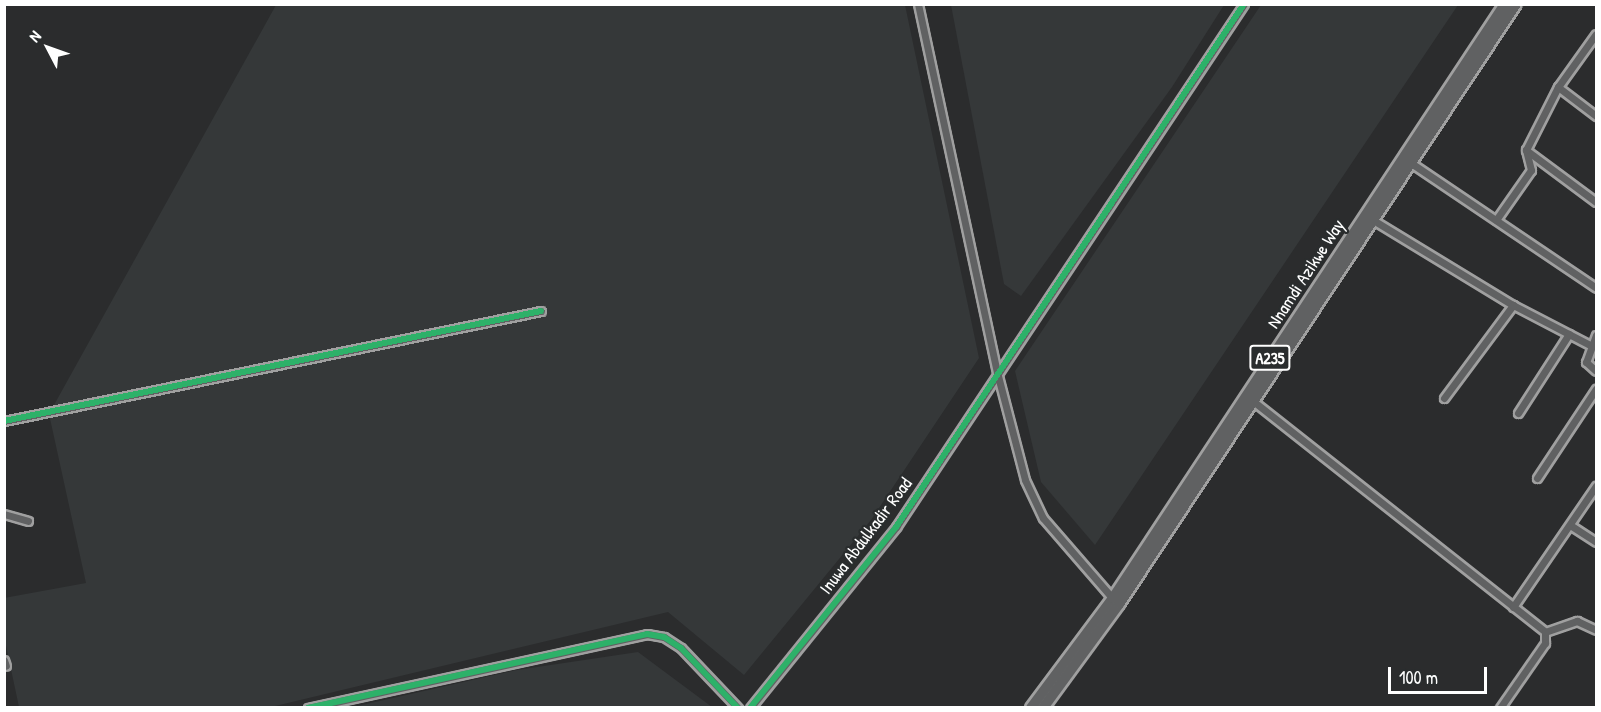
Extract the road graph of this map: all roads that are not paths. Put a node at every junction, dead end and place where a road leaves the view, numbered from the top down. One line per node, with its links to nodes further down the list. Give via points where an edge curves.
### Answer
1 (918, 4): 20 (street)
2 (1244, 4): 20 (street, Inuwa Abdulkadir Road)
3 (1505, 4): 32 (highway, Nnamdi Azikwe Way / A235)
4 (1516, 4): 9 (highway, Nnamdi Azikwe Way / A235)
5 (1596, 34): 6 (street)
6 (1558, 87): 7 (street); 8 (street)
7 (1596, 116)
8 (1526, 150): 10 (street); 12 (street, via 1531,170)
9 (1411, 163): 11 (highway, Nnamdi Azikwe Way / A235); 12 (street)
10 (1596, 202)
11 (1373, 220): 14 (street); 23 (highway, Nnamdi Azikwe Way / A235)
12 (1496, 220): 13 (street)
13 (1596, 288)
14 (1514, 304): 16 (street); 22 (street)
15 (541, 311): 25 (street)
16 (1569, 334): 18 (street); 24 (street)
17 (1596, 335): 18 (street)
18 (1590, 345): 19 (street, via 1586,362)
19 (1596, 371)
20 (998, 376): 32 (street, via 1025,480 1043,518); 38 (street, Inuwa Abdulkadir Road, via 896,527)
21 (1596, 389): 26 (street)
22 (1444, 398)
23 (1253, 401): 32 (highway, Nnamdi Azikwe Way / A235); 33 (street)
24 (1518, 413)
25 (4, 421)
26 (1537, 478)
27 (1596, 486): 30 (street)
28 (4, 514): 29 (street)
29 (28, 521)
30 (1570, 525): 31 (street); 33 (street)
31 (1596, 543)
32 (1116, 601): 39 (highway, Nnamdi Azikwe Way / A235); 40 (highway, Nnamdi Azikwe Way / A235)
33 (1513, 607): 35 (street)
34 (1596, 630): 35 (street, via 1577,621)
35 (1545, 632): 41 (street, via 1545,643)
36 (308, 708): 37 (street, via 647,634 664,637 681,648)
37 (738, 708)
38 (750, 708)
39 (1031, 708)
40 (1043, 708)
41 (1500, 708)

